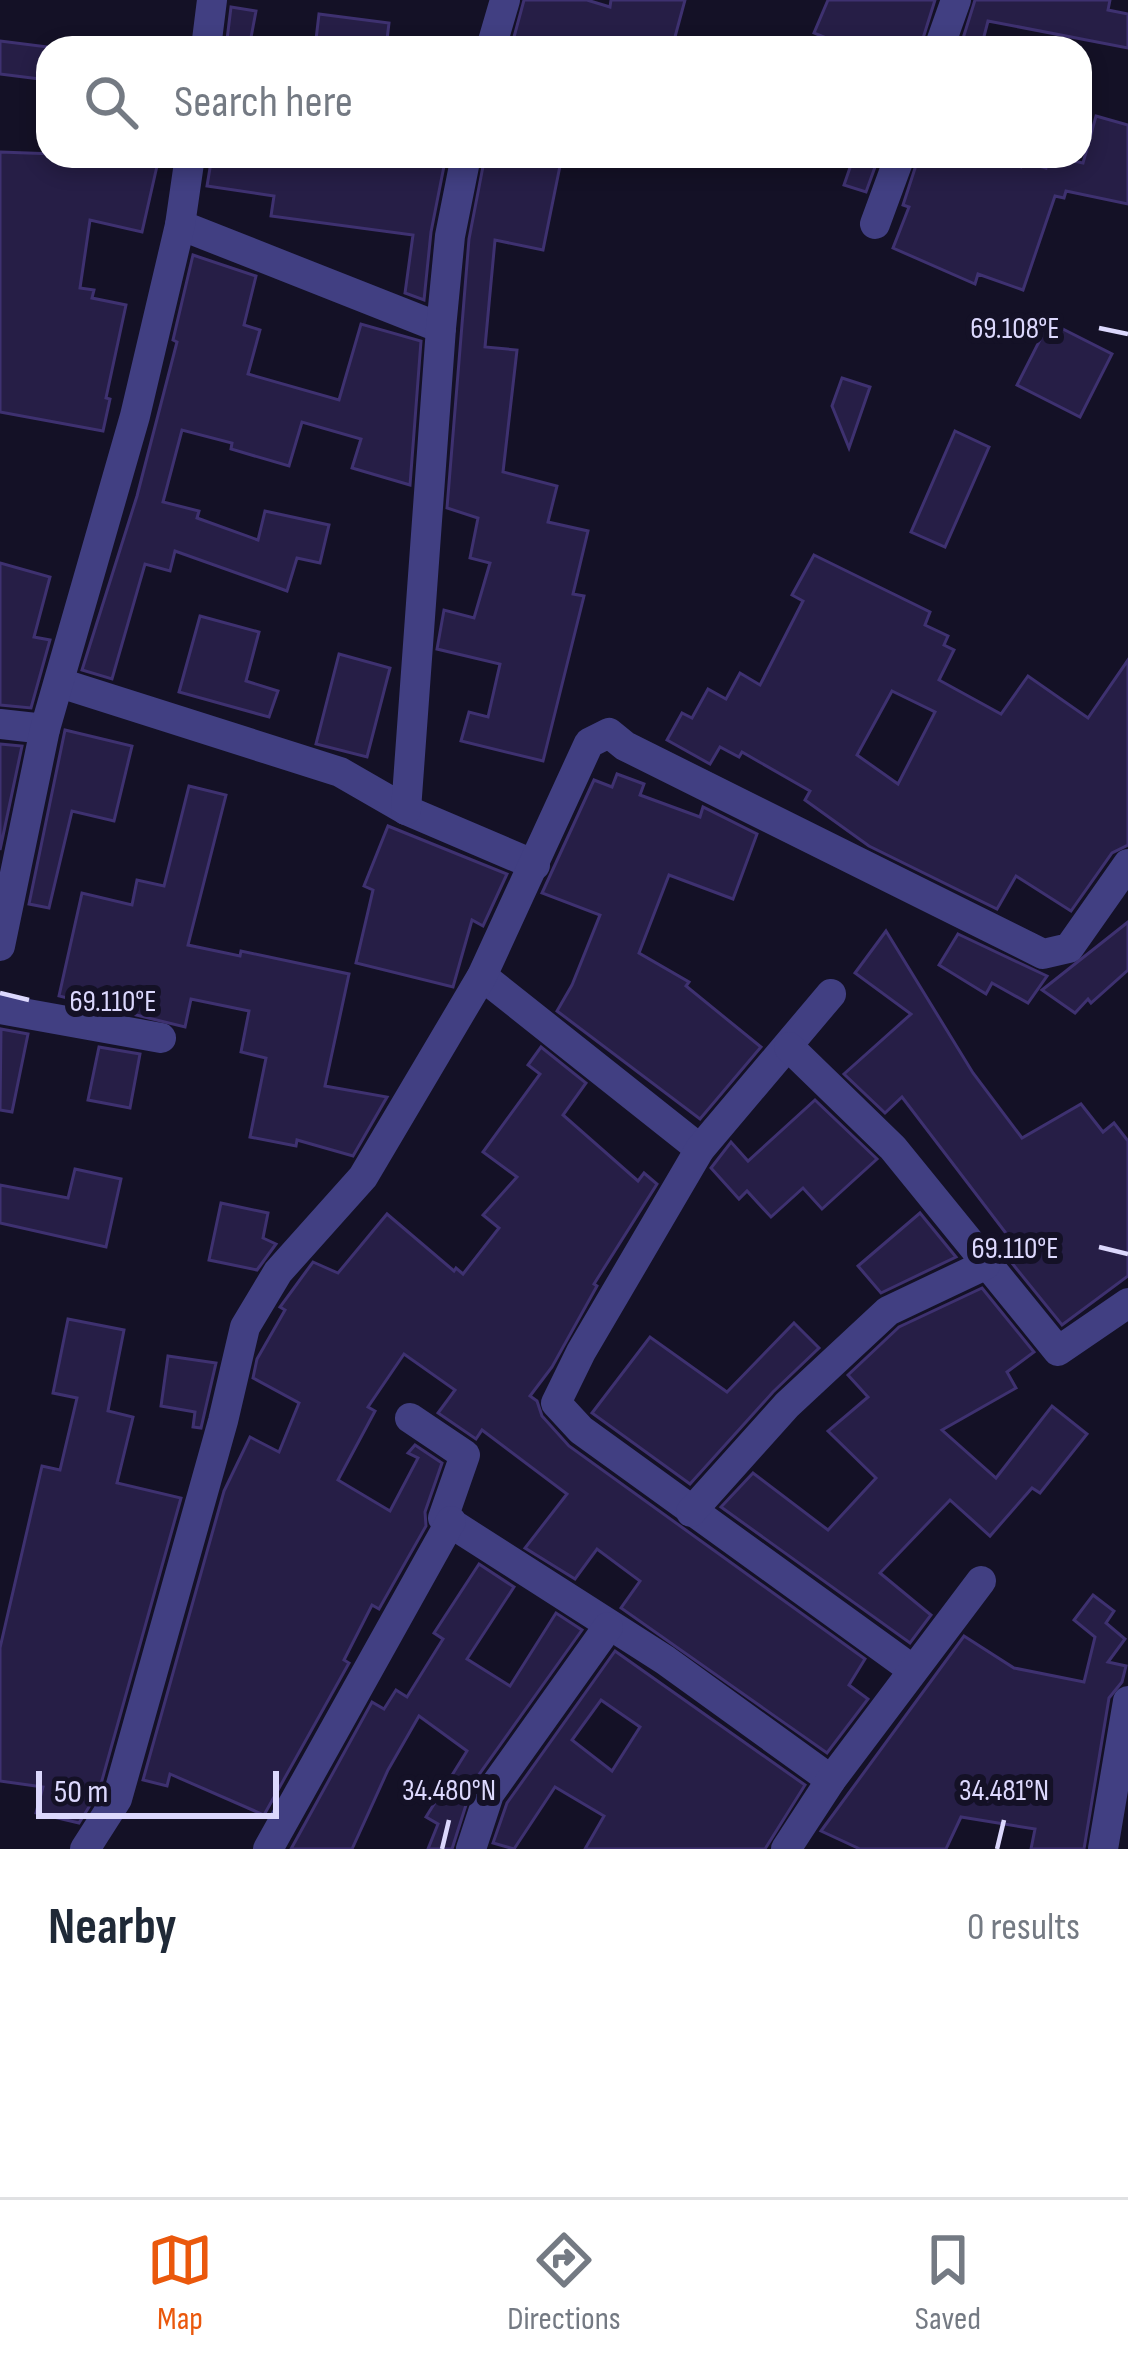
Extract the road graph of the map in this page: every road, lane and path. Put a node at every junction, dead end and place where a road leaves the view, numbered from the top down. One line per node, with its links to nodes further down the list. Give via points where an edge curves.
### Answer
1 (212, 0): 4 (street)
2 (505, 0): 5 (street)
3 (956, 0): 6 (street)
4 (208, 36)
5 (494, 36)
6 (943, 36)
7 (188, 168): 11 (street)
8 (464, 168): 12 (street)
9 (895, 168): 10 (street)
10 (874, 224)
11 (180, 225): 12 (street); 13 (street)
12 (441, 328): 16 (street)
13 (61, 683): 15 (street); 16 (street, via 340,772)
14 (0, 724): 15 (street)
15 (45, 729): 19 (street)
16 (406, 809): 18 (street)
17 (1128, 864): 18 (street, via 1070,948 1043,954 609,733 589,743)
18 (535, 865): 20 (street)
19 (0, 946)
20 (482, 976): 25 (street); 36 (street, via 363,1177 278,1272 245,1327 117,1799)
21 (830, 994): 24 (street)
22 (0, 1009): 23 (street)
23 (160, 1038)
24 (789, 1047): 25 (street); 26 (street, via 893,1148)
25 (700, 1149): 29 (street, via 556,1403)
26 (985, 1265): 27 (street, via 1058,1351); 29 (street, via 888,1311 787,1405)
27 (1128, 1303)
28 (410, 1418): 30 (street, via 465,1454 442,1512)
29 (692, 1512): 33 (street)
30 (451, 1521): 32 (street); 37 (street)
31 (981, 1582): 33 (street)
32 (608, 1627): 35 (street); 38 (street, via 489,1794)
33 (913, 1670): 35 (street)
34 (1128, 1701): 40 (street)
35 (831, 1780): 39 (street)
36 (85, 1849)
37 (268, 1849)
38 (471, 1849)
39 (786, 1849)
40 (1103, 1849)

